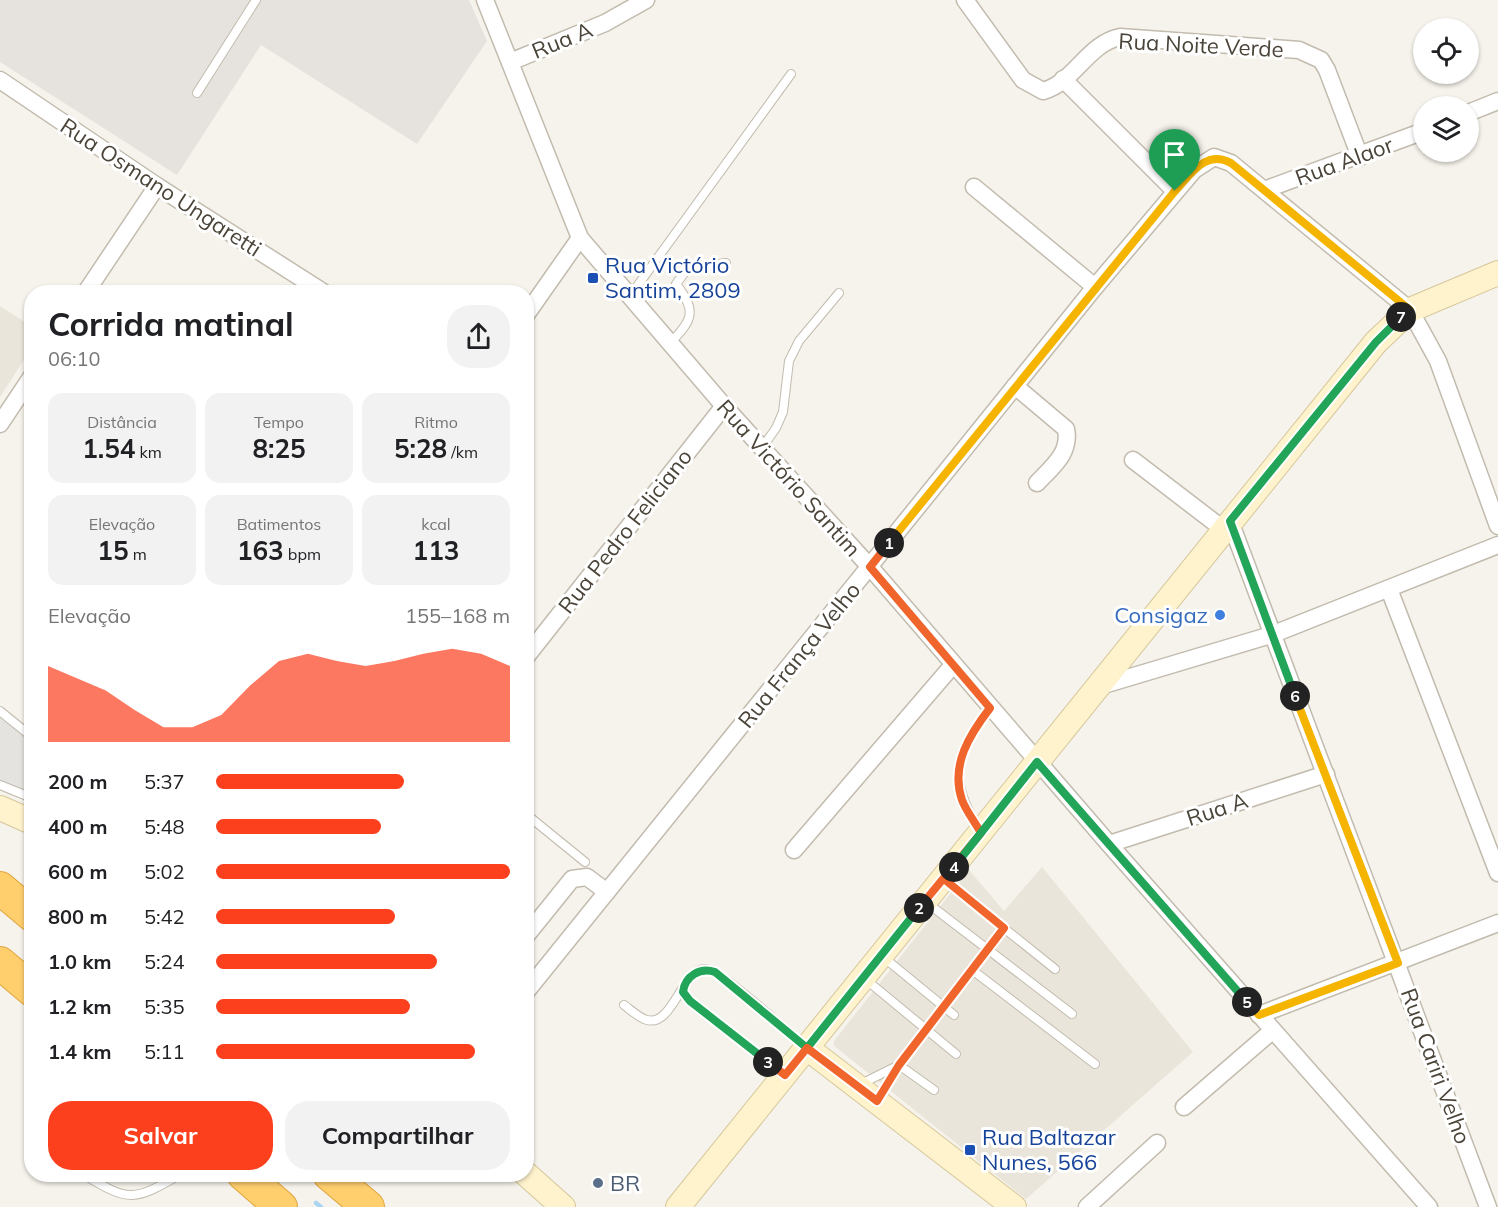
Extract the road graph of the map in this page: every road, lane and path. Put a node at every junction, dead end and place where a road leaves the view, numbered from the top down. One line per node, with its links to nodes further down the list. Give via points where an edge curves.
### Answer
1 (256, 0): 9 (lane)
2 (485, 0): 5 (street, Rua Victório Santim)
3 (646, 0): 5 (street, Rua A, via 605,23)
4 (965, 0): 8 (street, Rua Noite Verde, via 1023,80 1043,91)
5 (510, 62): 18 (street, Rua Victório Santim)
6 (791, 74): 25 (lane)
7 (0, 80): 14 (street, Rua Osmano Ungaretti)
8 (1063, 80): 13 (street, Rua Noite Verde, via 1098,46 1120,37 1299,50 1321,60 1327,70); 17 (street)
9 (197, 93)
10 (1498, 101): 11 (street)
11 (1479, 109)
12 (1413, 135): 13 (street, Rua Alaor)
13 (1360, 157): 16 (street, Rua Alaor)
14 (157, 186): 21 (street); 22 (street, Rua Osmano Ungaretti)
15 (974, 187): 23 (street)
16 (1264, 190): 17 (street, Rua França Velho, via 1231,163 1214,157 1200,165); 27 (street, Rua França Velho)
17 (1175, 191): 23 (street, Rua França Velho)
18 (580, 238): 25 (street, Rua Victório Santim); 26 (street)
19 (726, 263): 28 (lane, via 688,268 681,276 676,284 692,311 684,330)
20 (1498, 273): 27 (main road)
21 (92, 285)
22 (312, 285)
23 (1095, 287): 29 (street, Rua França Velho)
24 (839, 293): 33 (lane, via 799,341 789,361 783,412)
25 (630, 296): 28 (street, Rua Victório Santim)
26 (534, 304)
27 (1410, 310): 36 (main road, via 1376,342); 37 (street, via 1437,361)
28 (670, 343): 31 (street, Rua Victório Santim)
29 (1015, 386): 35 (street, via 1066,429 1068,445 1059,461); 39 (street, Rua França Velho)
30 (24, 388): 32 (street)
31 (724, 406): 33 (street, Rua Victório Santim); 42 (street, Rua Pedro Feliciano)
32 (0, 424)
33 (762, 448): 39 (street, Rua Victório Santim)
34 (1133, 460): 36 (street)
35 (1037, 483)
36 (1226, 525): 41 (street, Rua Cariri Velho); 44 (main road)
37 (1498, 526)
38 (1498, 545): 40 (street)
39 (870, 567): 43 (street, Rua Victório Santim); 62 (street, Rua França Velho)
40 (1389, 589): 41 (street); 59 (street)
41 (1271, 635): 44 (street); 49 (street, Rua Cariri Velho)
42 (534, 647)
43 (953, 665): 45 (street, Rua Victório Santim); 57 (street)
44 (1097, 687): 48 (main road)
45 (990, 708): 48 (street, Rua Victório Santim); 55 (lane, via 972,732 960,758 962,800)
46 (0, 711): 47 (lane)
47 (24, 730)
48 (1037, 762): 55 (main road); 56 (street, Rua Victório Santim)
49 (1326, 774): 56 (street, Rua A); 71 (street, Rua Cariri Velho)
50 (0, 785): 51 (lane)
51 (24, 795)
52 (0, 808): 53 (main road)
53 (24, 818)
54 (534, 821): 58 (lane)
55 (981, 833): 60 (main road)
56 (1109, 844): 84 (street, Rua Victório Santim)
57 (795, 850)
58 (585, 862)
59 (1498, 873)
60 (944, 879): 63 (main road); 67 (lane)
61 (0, 888): 64 (highway)
62 (607, 892): 66 (street, via 586,877 572,879); 76 (street, Rua França Velho)
63 (925, 901): 68 (lane); 69 (main road)
64 (24, 908)
65 (1498, 923): 71 (street)
66 (534, 926)
67 (1004, 928): 68 (lane); 73 (lane)
68 (988, 950): 72 (lane); 82 (lane)
69 (881, 955): 74 (main road); 81 (lane)
70 (0, 963): 77 (highway)
71 (1398, 963): 84 (street); 110 (street, Rua Cariri Velho)
72 (971, 969): 81 (lane); 89 (lane)
73 (1055, 969)
74 (863, 978): 85 (lane); 87 (main road)
75 (0, 980): 79 (highway)
76 (534, 982)
77 (24, 983)
78 (683, 992): 80 (lane, via 660,1018 651,1021); 87 (lane, via 695,973 705,969 715,972); 91 (lane)
79 (24, 1000)
80 (624, 1005)
81 (943, 1006): 83 (lane); 85 (lane)
82 (1072, 1014)
83 (954, 1015)
84 (1259, 1015): 86 (street, Rua Victório Santim)
85 (926, 1029): 88 (lane); 90 (lane)
86 (1272, 1031): 95 (street); 109 (street, Rua Victório Santim)
87 (807, 1048): 91 (main road); 92 (main road)
88 (956, 1054)
89 (1095, 1064)
90 (899, 1065): 92 (lane); 93 (lane); 94 (lane)
91 (785, 1075): 102 (main road)
92 (857, 1086): 94 (main road)
93 (934, 1090)
94 (877, 1101): 107 (main road)
95 (1184, 1107)
96 (1157, 1143): 108 (street)
97 (534, 1181): 105 (main road)
98 (95, 1182): 99 (lane, via 115,1194 134,1195 148,1193)
99 (167, 1182)
100 (252, 1182): 103 (highway)
101 (338, 1182): 104 (highway)
102 (686, 1198): 106 (main road)
103 (281, 1207)
104 (368, 1207)
105 (563, 1207)
106 (672, 1207)
107 (1014, 1207)
108 (1087, 1207)
109 (1430, 1207)
110 (1488, 1207)

